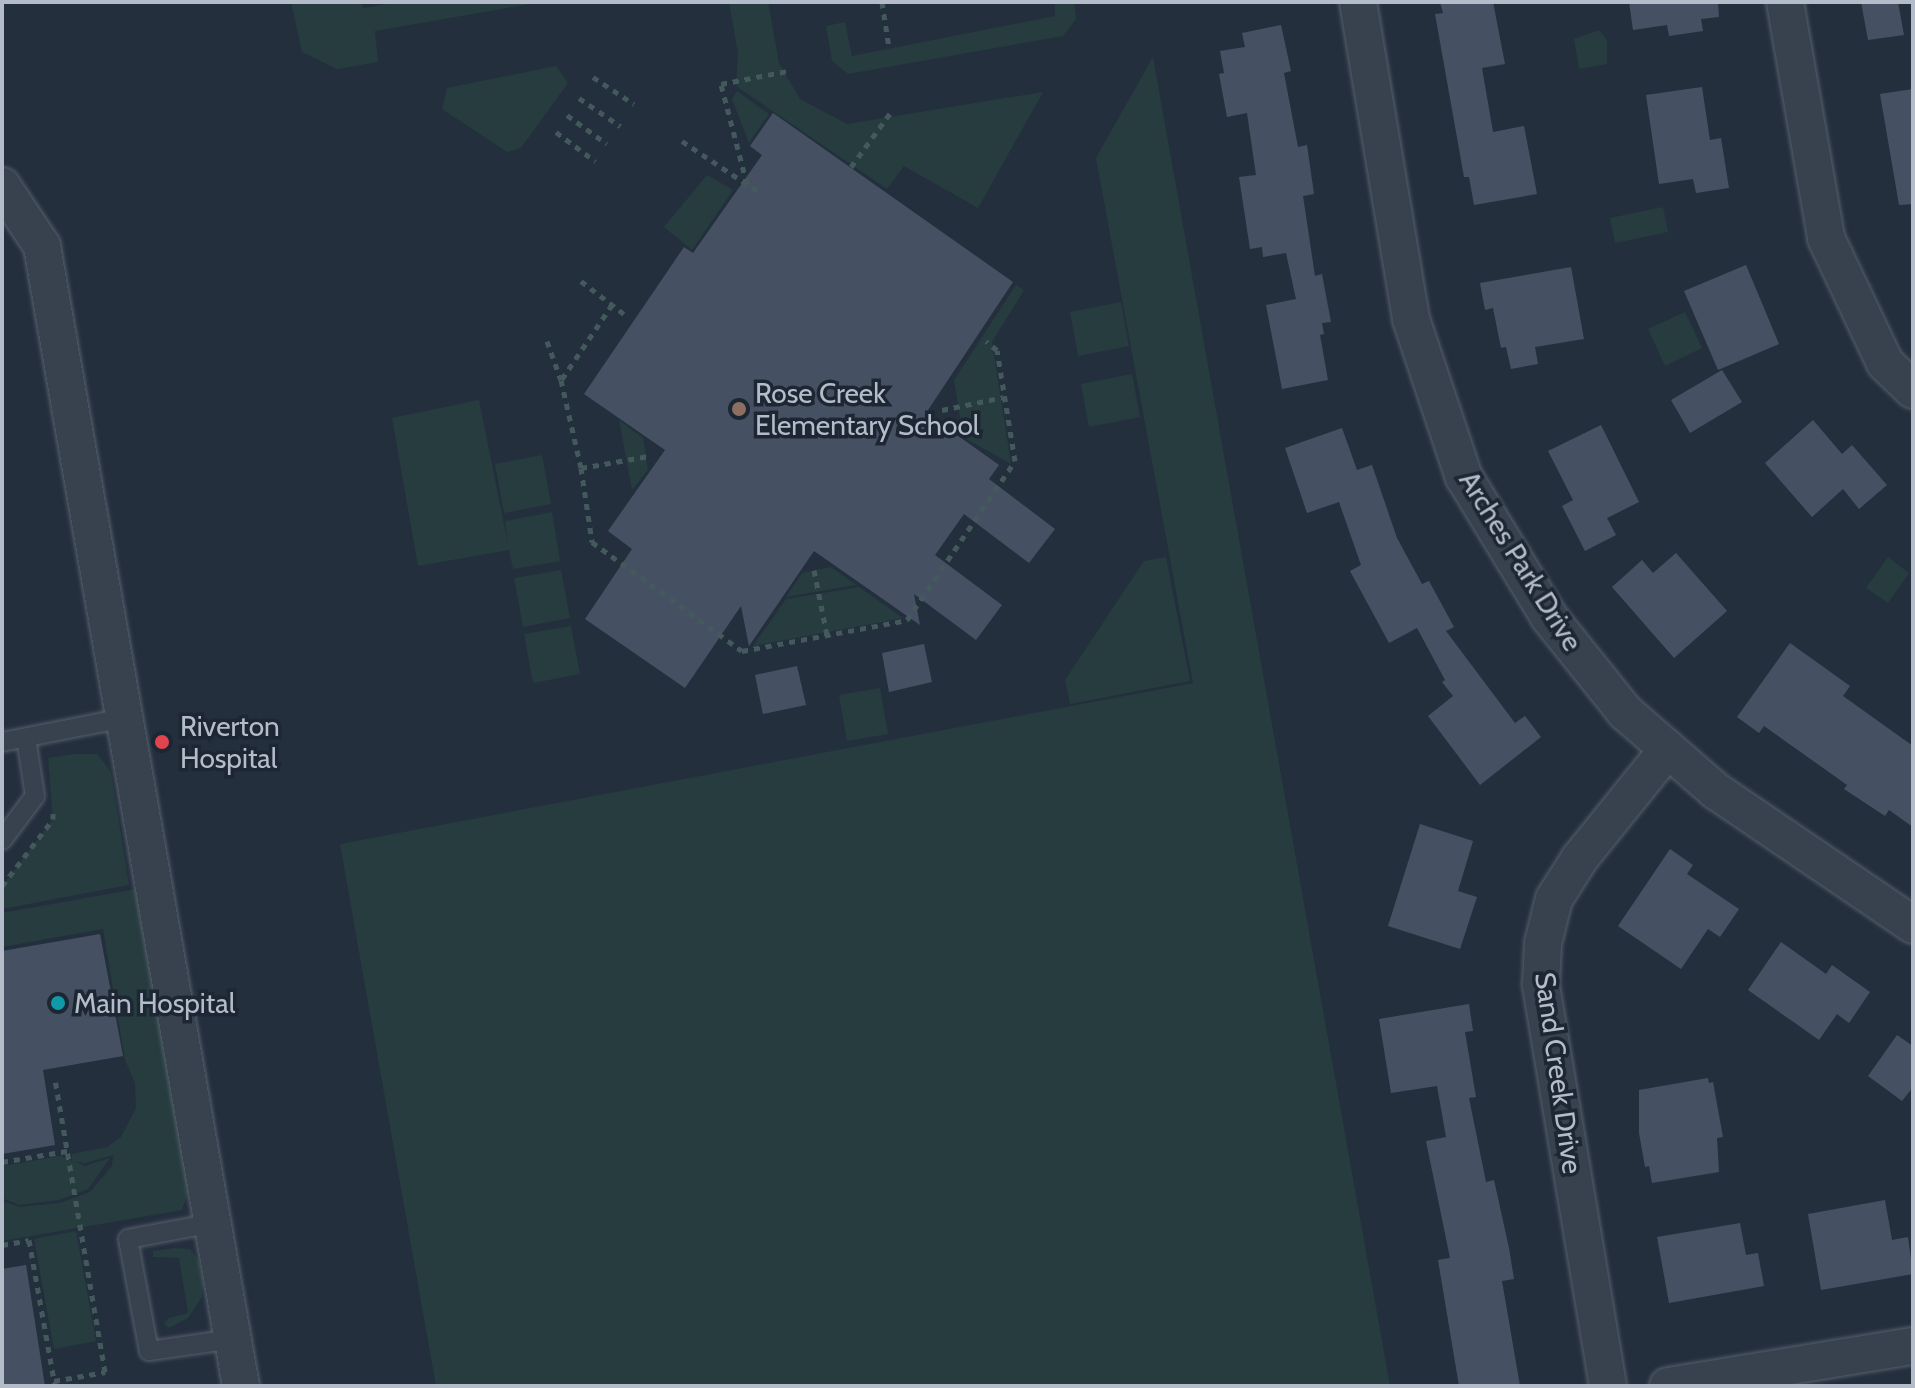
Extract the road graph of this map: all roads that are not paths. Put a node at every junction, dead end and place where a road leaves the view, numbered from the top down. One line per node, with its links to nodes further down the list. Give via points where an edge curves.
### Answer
1 (1358, 2): 8 (street, Arches Park Drive, via 1411,319 1464,477 1549,617 1625,712)
2 (1785, 2): 4 (street, via 1826,238 1885,363)
3 (2, 186): 5 (street, via 42,246)
4 (1913, 390)
5 (124, 718): 6 (lane); 11 (street)
6 (26, 738): 7 (lane); 9 (lane, via 35,796)
7 (2, 742)
8 (1668, 749): 10 (street, Arches Park Drive, via 1716,791); 15 (street, Sand Creek Drive, via 1554,899 1543,943 1541,984)
9 (2, 840)
10 (1913, 925)
11 (213, 1223): 12 (street); 12 (lane, via 128,1239 149,1351)
12 (233, 1339): 14 (street)
13 (1913, 1346): 16 (street)
14 (241, 1386)
15 (1608, 1386)
16 (1668, 1386)

